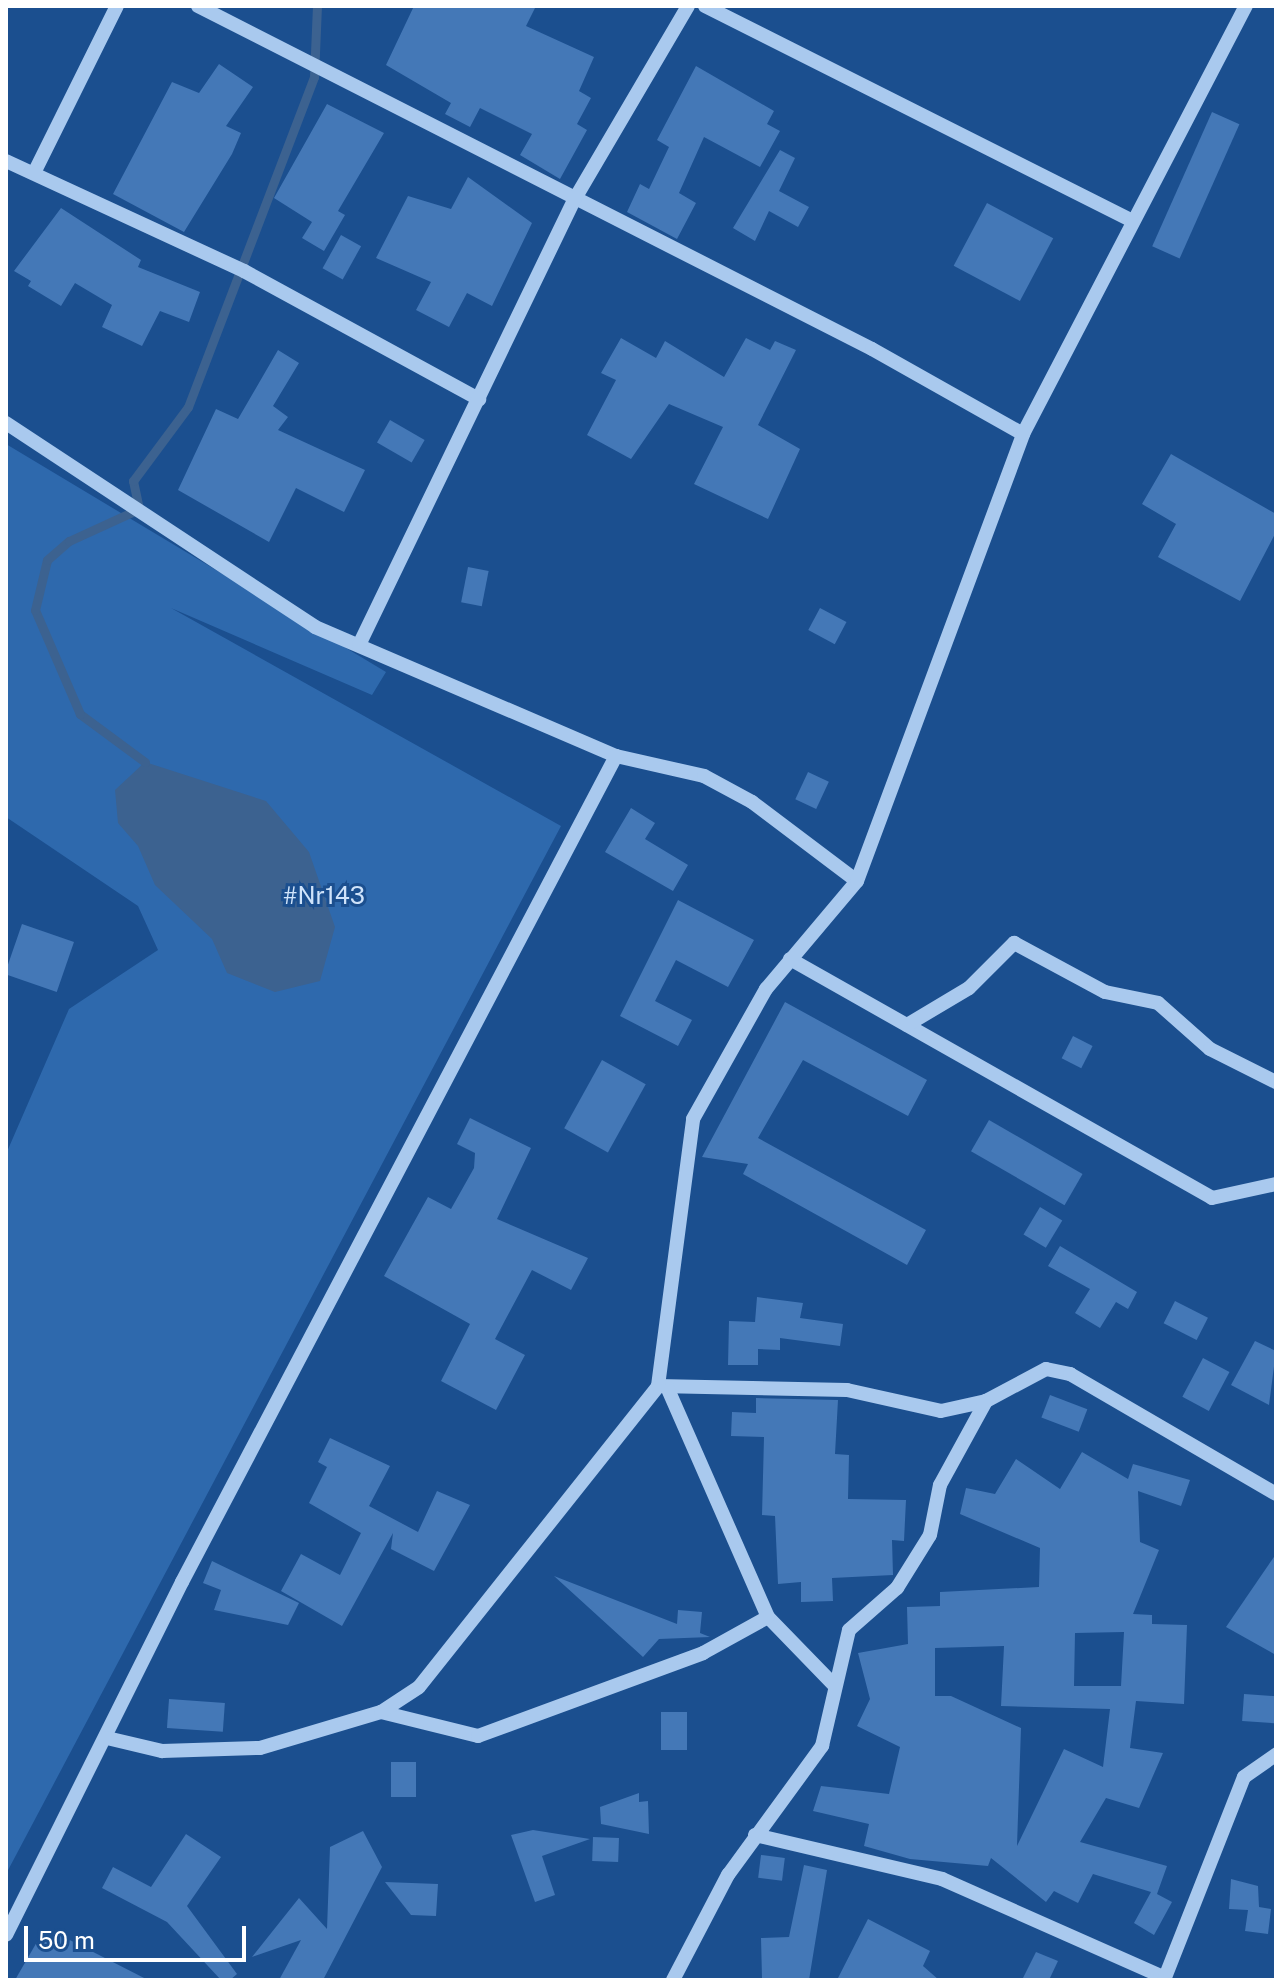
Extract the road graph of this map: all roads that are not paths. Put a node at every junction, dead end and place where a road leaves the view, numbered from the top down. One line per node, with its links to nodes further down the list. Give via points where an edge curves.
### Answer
1 (117, 6): 7 (street)
2 (198, 6): 8 (street)
3 (688, 6): 8 (street)
4 (705, 6): 9 (street)
5 (1246, 6): 9 (street)
6 (6, 161): 7 (street)
7 (34, 173): 10 (street, via 244,271)
8 (573, 202): 10 (street); 12 (street, via 872,349)
9 (1131, 220): 12 (street)
10 (479, 399): 13 (street)
11 (6, 423): 13 (street, via 315,627)
12 (1023, 434): 15 (street)
13 (359, 645): 14 (street)
14 (616, 756): 15 (street, via 704,776 752,802); 26 (street, via 182,1582)
15 (857, 881): 16 (street)
16 (790, 959): 17 (street); 20 (street, via 693,1119)
17 (907, 1025): 18 (street, via 969,988 1014,943 1105,992 1158,1003 1210,1049); 19 (street, via 1212,1198)
18 (1276, 1082)
19 (1276, 1184)
20 (663, 1386): 21 (street, via 847,1390 941,1411); 23 (street); 25 (street, via 419,1687)
21 (986, 1401): 22 (street, via 1046,1369 1070,1374); 24 (street, via 940,1485 930,1535 897,1588 849,1630)
22 (1276, 1494)
23 (768, 1617): 24 (street); 25 (street, via 703,1653 478,1736)
24 (834, 1685): 28 (street, via 822,1746)
25 (381, 1712): 26 (street, via 260,1748 162,1751)
26 (107, 1738): 29 (street)
27 (1276, 1755): 30 (street, via 1244,1777)
28 (755, 1835): 30 (street, via 942,1879); 31 (street)
29 (6, 1935)
30 (1164, 1979)
31 (673, 1980)

